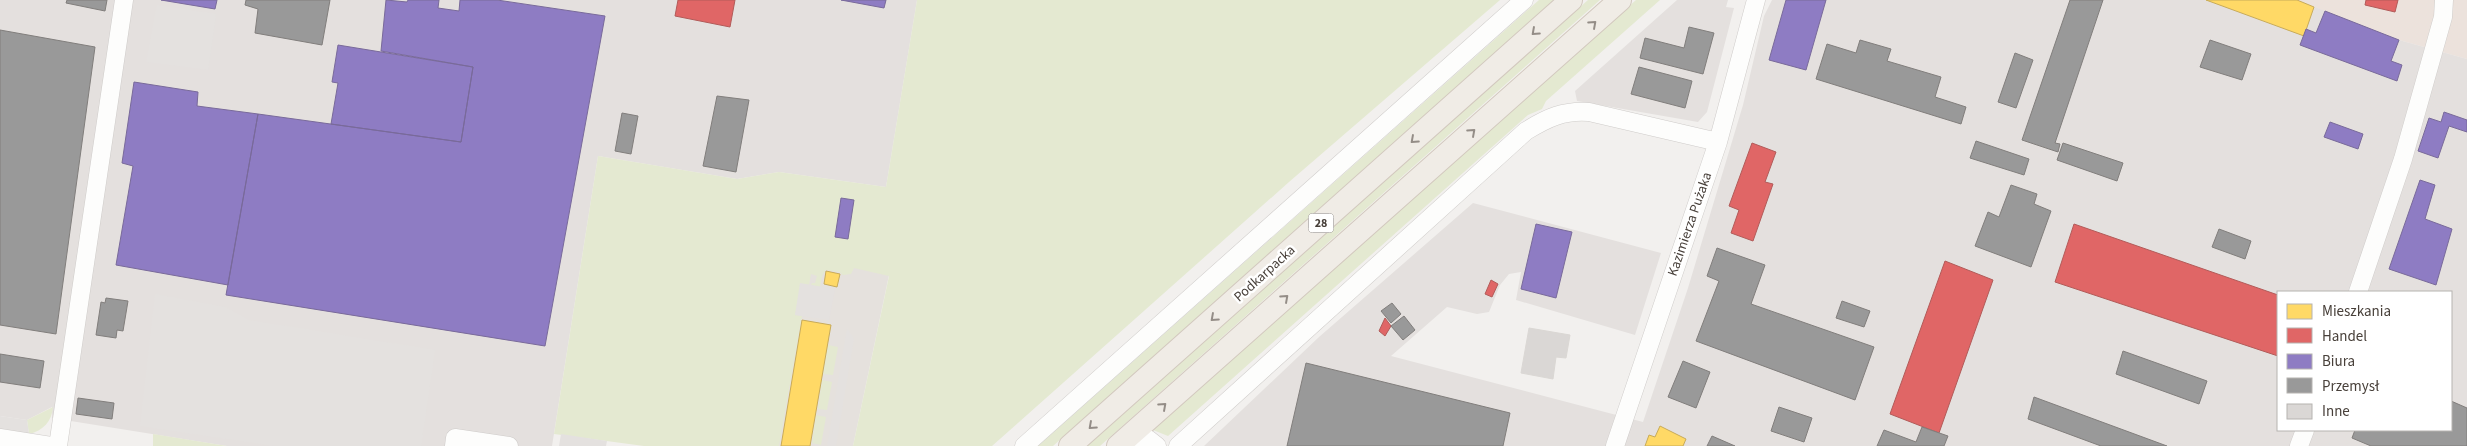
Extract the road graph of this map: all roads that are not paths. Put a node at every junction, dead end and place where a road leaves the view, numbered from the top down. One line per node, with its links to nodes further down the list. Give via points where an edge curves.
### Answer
1 (124, 0): 13 (street)
2 (1524, 0): 16 (street)
3 (1571, 0): 17 (main road, Podkarpacka / 28, one-way to 17)
4 (1620, 0): 11 (main road, 28, one-way to 4)
5 (1756, 0): 7 (street, Kazimierza Pużaka)
6 (2444, 0): 8 (street, via 2443,17 2403,159)
7 (1718, 142): 19 (street, via 1589,112 1550,116 1505,149); 20 (street, Kazimierza Pużaka)
8 (2358, 291)
9 (2305, 431): 21 (street)
10 (0, 438): 12 (street)
11 (1122, 442): 18 (street, via 1148,439)
12 (52, 446)
13 (58, 446)
14 (454, 446): 15 (street, via 455,438)
15 (509, 446)
16 (1024, 446)
17 (1070, 446)
18 (1157, 446)
19 (1178, 446)
20 (1615, 446)
21 (2299, 446)

